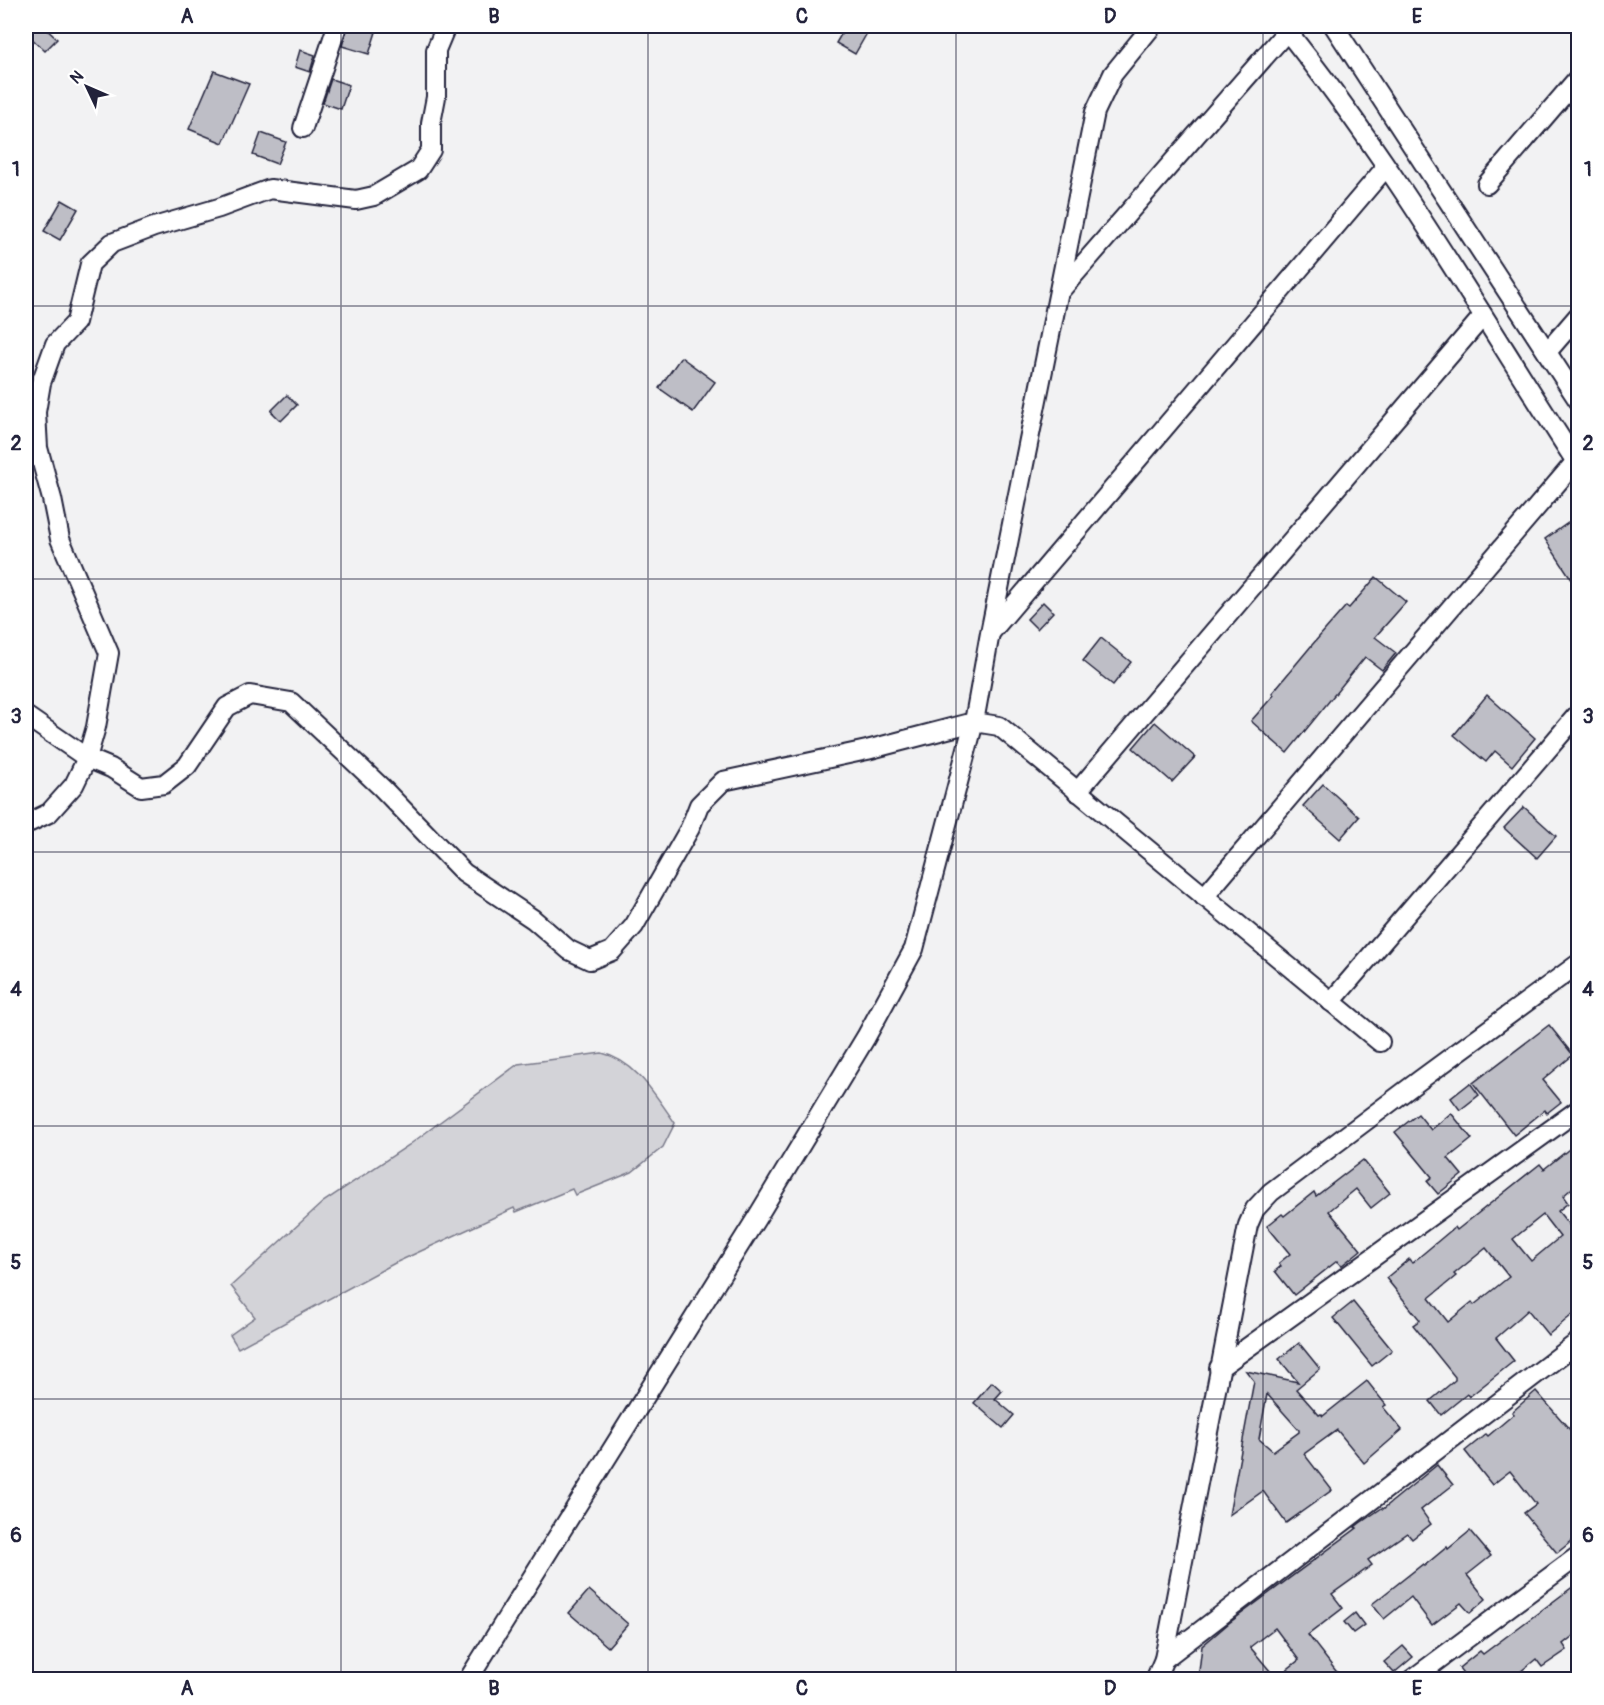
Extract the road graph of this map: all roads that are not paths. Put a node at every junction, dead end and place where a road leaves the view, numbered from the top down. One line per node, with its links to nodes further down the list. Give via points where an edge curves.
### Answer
1 (337, 26): 7 (street)
2 (446, 26): 20 (street, via 436,50 431,150 418,170 374,196 356,200 270,189 112,243 90,264 76,322 55,344 40,383 36,412 38,448 60,539 109,653)
3 (1152, 26): 10 (street, via 1113,74 1095,112)
4 (1334, 26): 13 (street)
5 (1285, 28): 8 (street); 10 (street)
6 (1578, 78): 9 (street)
7 (303, 128)
8 (1386, 167): 11 (street); 16 (street)
9 (1487, 184)
10 (1059, 292): 16 (street)
11 (1483, 316): 15 (street); 21 (street)
12 (1578, 316): 13 (street)
13 (1547, 352): 14 (street)
14 (1578, 400)
15 (1577, 463): 23 (street)
16 (990, 633): 19 (street)
17 (1578, 714): 25 (street)
18 (26, 716): 20 (street)
19 (974, 722): 20 (street, via 723,781 699,805 685,838 634,926 612,951 590,960 569,950 533,919 464,873 291,702 250,695 227,707 187,766 164,784 141,787); 21 (street, via 999,726); 32 (street, via 914,949 866,1037 756,1219)
20 (87, 758): 22 (street, via 74,785 49,813)
21 (1077, 792): 23 (street)
22 (26, 824)
23 (1204, 897): 25 (street)
24 (1578, 964): 29 (street, via 1318,1157 1255,1209 1248,1225)
25 (1331, 1002): 26 (street)
26 (1380, 1042)
27 (1578, 1110): 29 (street)
28 (1578, 1342): 31 (street)
29 (1219, 1368): 31 (street)
30 (1578, 1556): 34 (street)
31 (1164, 1659): 33 (street)
32 (468, 1680)
33 (1155, 1680)
34 (1411, 1680)

